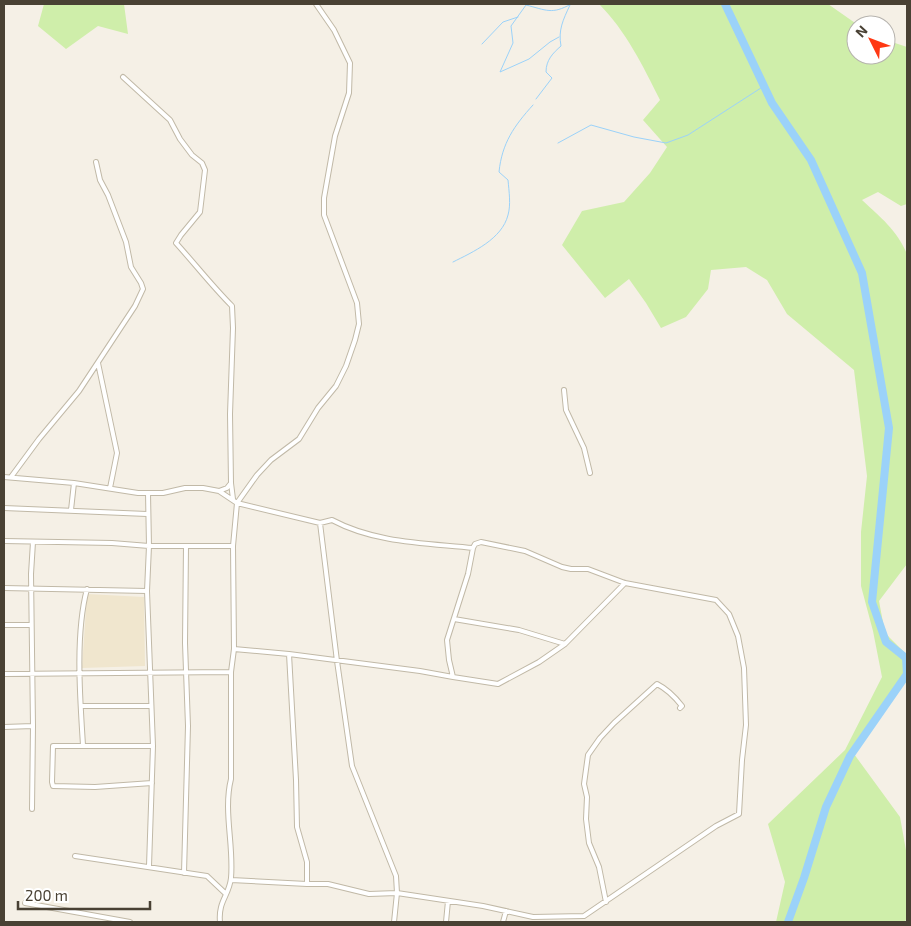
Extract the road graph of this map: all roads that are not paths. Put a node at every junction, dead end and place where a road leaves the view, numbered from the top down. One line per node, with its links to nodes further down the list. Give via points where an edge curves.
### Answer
1 (316, 4): 15 (street, via 334,30 350,63 349,93 336,136 324,198 324,216 357,303 359,324 336,386 318,408 300,439 271,460)
2 (123, 77): 10 (street, via 170,120 180,139 205,170 200,212 176,243 232,306)
3 (96, 162): 4 (street, via 100,180 126,242 131,267 143,289)
4 (98, 363): 8 (street); 11 (street, via 116,453)
5 (564, 390): 6 (street, via 566,410 584,448)
6 (590, 473)
7 (4, 477): 8 (street)
8 (11, 477): 9 (street)
9 (74, 483): 11 (street); 17 (street)
10 (231, 483): 12 (street); 14 (street)
11 (110, 488): 13 (street)
12 (218, 491): 13 (street, via 184,488); 14 (street)
13 (148, 493): 18 (street)
14 (233, 500): 15 (street)
15 (237, 503): 19 (street); 24 (street)
16 (4, 508): 17 (street)
17 (72, 510): 18 (street)
18 (148, 514): 22 (street)
19 (320, 523): 25 (street, via 332,520 385,539 407,543); 37 (street)
20 (4, 541): 21 (street)
21 (33, 542): 22 (street); 28 (street)
22 (149, 546): 23 (street); 30 (street)
23 (186, 546): 24 (street); 39 (street)
24 (233, 546): 35 (street)
25 (473, 548): 26 (street, via 481,542 525,551 562,567 588,569); 31 (street)
26 (624, 583): 34 (street); 62 (street, via 716,600 729,614 738,636 744,668 746,725 739,814 716,826)
27 (4, 588): 28 (street)
28 (31, 588): 29 (street); 33 (street)
29 (87, 589): 30 (street); 42 (street, via 83,603)
30 (147, 591): 38 (street)
31 (454, 619): 34 (street, via 519,630); 44 (street, via 447,640)
32 (4, 625): 33 (street)
33 (32, 625): 41 (street)
34 (565, 644): 44 (street, via 498,684)
35 (234, 649): 36 (street); 40 (street)
36 (289, 654): 37 (street); 58 (street, via 297,827 307,862)
37 (337, 661): 44 (street); 59 (street, via 352,766 396,876)
38 (151, 672): 39 (street); 42 (street); 46 (street)
39 (185, 672): 40 (street); 56 (street, via 188,726)
40 (231, 672): 57 (street, via 231,779 227,794)
41 (32, 673): 42 (street); 43 (street); 48 (street)
42 (80, 673): 45 (street)
43 (4, 674)
44 (453, 678)
45 (81, 706): 46 (street); 50 (street)
46 (151, 706): 51 (street)
47 (680, 708): 62 (street, via 682,706 675,698 657,684 614,723 588,755 584,784 589,844)
48 (33, 726): 49 (street); 53 (street)
49 (4, 727)
50 (83, 745): 51 (street); 52 (street, via 53,746 53,786)
51 (153, 746): 52 (street)
52 (152, 783): 55 (street)
53 (32, 809)
54 (75, 856): 55 (street)
55 (149, 866): 56 (street)
56 (184, 873): 60 (street, via 207,876)
57 (231, 880): 58 (street); 60 (street)
58 (307, 884): 59 (street, via 328,884 369,894)
59 (397, 893): 61 (street); 69 (street)
60 (226, 894): 68 (street, via 219,912)
61 (448, 901): 64 (street); 70 (street)
62 (606, 902): 65 (street)
63 (25, 903): 67 (street)
64 (506, 911): 66 (street); 71 (street)
65 (584, 916): 66 (street); 73 (street)
66 (533, 917): 72 (street)
67 (130, 922)
68 (220, 922)
69 (394, 922)
70 (446, 922)
71 (504, 922)
72 (534, 922)
73 (588, 922)

